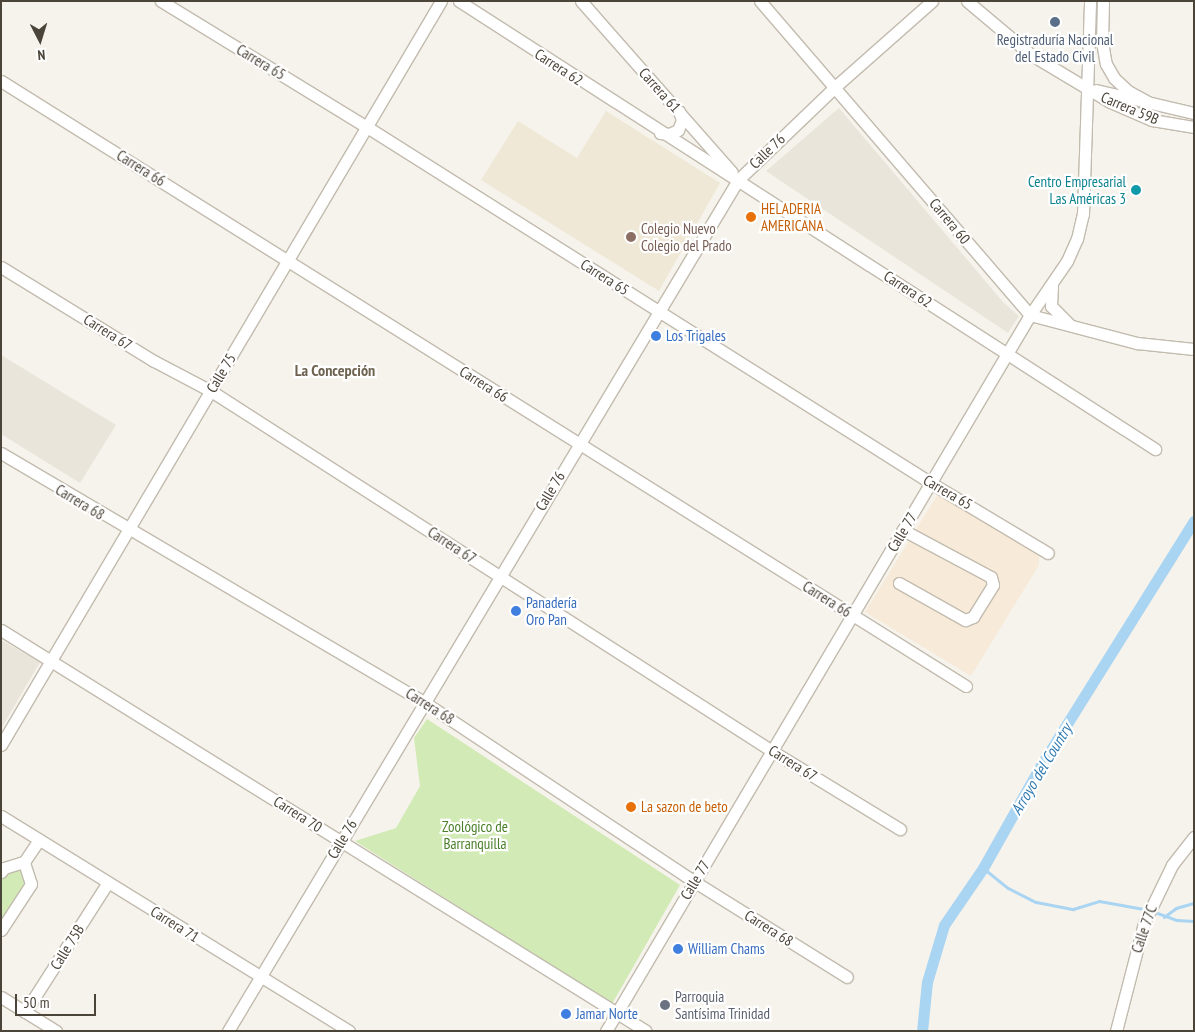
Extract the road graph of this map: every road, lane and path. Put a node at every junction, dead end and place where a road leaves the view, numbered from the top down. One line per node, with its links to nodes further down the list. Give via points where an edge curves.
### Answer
1 (160, 1): 16 (street, Carrera 65)
2 (441, 1): 16 (street, Calle 75)
3 (460, 1): 18 (street, Carrera 62)
4 (581, 1): 14 (street, Carrera 61)
5 (760, 1): 11 (street, Carrera 60)
6 (932, 1): 11 (street, Calle 76)
7 (968, 1): 12 (street, via 1030,54)
8 (1090, 1): 12 (street, Calle 77)
9 (1103, 1): 13 (street, via 1102,42 1106,64 1114,78 1128,91)
10 (1, 81): 20 (street, Carrera 66)
11 (836, 86): 19 (street, Calle 76); 24 (street, Carrera 60)
12 (1087, 88): 13 (street, Carrera 59B); 17 (street, Carrera 59B, via 1152,120); 22 (street, Calle 77, via 1083,214 1077,239)
13 (1150, 103): 15 (street, Carrera 59B)
14 (679, 111): 18 (street, via 682,120 678,130 669,134); 19 (street, Carrera 61)
15 (1194, 114)
16 (367, 126): 20 (street, Calle 75); 23 (street, Carrera 65)
17 (1194, 127)
18 (659, 132): 19 (street, Carrera 62)
19 (738, 180): 23 (street, Calle 76); 27 (street, Carrera 62)
20 (288, 261): 28 (street, Calle 75); 29 (street, Carrera 66)
21 (1, 267): 28 (street, Carrera 67, via 154,361)
22 (1052, 286): 24 (street, Calle 77); 25 (street, via 1051,306 1065,322)
23 (658, 310): 29 (street, Calle 76); 32 (street, Carrera 65)
24 (1030, 315): 25 (street); 27 (street, Calle 77)
25 (1078, 329): 26 (street, via 1137,343)
26 (1194, 349)
27 (1008, 353): 30 (street, Carrera 62); 32 (street, Calle 77)
28 (211, 391): 33 (street, Calle 75); 36 (street, Carrera 67)
29 (579, 443): 36 (street, Calle 76); 38 (street, Carrera 66)
30 (1155, 449)
31 (1, 453): 33 (street, Carrera 68)
32 (931, 483): 34 (street, Calle 77); 35 (street, Carrera 65)
33 (128, 530): 40 (street, Calle 75); 42 (street, Carrera 68)
34 (903, 530): 37 (street, via 991,577 993,585 973,617 965,620); 38 (street, Calle 77)
35 (1048, 554)
36 (500, 576): 42 (street, Calle 76); 44 (street, Carrera 67)
37 (899, 583)
38 (852, 615): 41 (street, Carrera 66); 44 (street, Calle 77)
39 (1, 630): 40 (street, Carrera 70)
40 (51, 661): 43 (street, Calle 75); 49 (street, Carrera 70)
41 (966, 686)
42 (424, 702): 49 (street, Calle 76); 53 (street, Carrera 68)
43 (1, 745)
44 (772, 751): 46 (street, Carrera 67); 53 (street, Calle 77)
45 (1, 816): 48 (street, Carrera 71)
46 (900, 829)
47 (1194, 837): 65 (street, Calle 77C, via 1168,874 1144,923)
48 (39, 840): 50 (street); 52 (street, Carrera 71)
49 (341, 841): 55 (street, Calle 76); 59 (street, Carrera 70)
50 (24, 862): 51 (street); 54 (street, via 31,884)
51 (1, 872)
52 (108, 882): 55 (street, Carrera 71); 58 (street, Calle 75B)
53 (695, 882): 56 (street, Carrera 68); 59 (street, Calle 77)
54 (1, 930)
55 (261, 977): 61 (street, Calle 76); 62 (street, Carrera 71)
56 (847, 977)
57 (1, 997): 58 (street)
58 (26, 1012): 60 (street)
59 (617, 1013): 63 (street, Calle 77); 64 (street, Carrera 70)
60 (56, 1031)
61 (228, 1031)
62 (349, 1031)
63 (606, 1031)
64 (646, 1031)
65 (1116, 1031)

